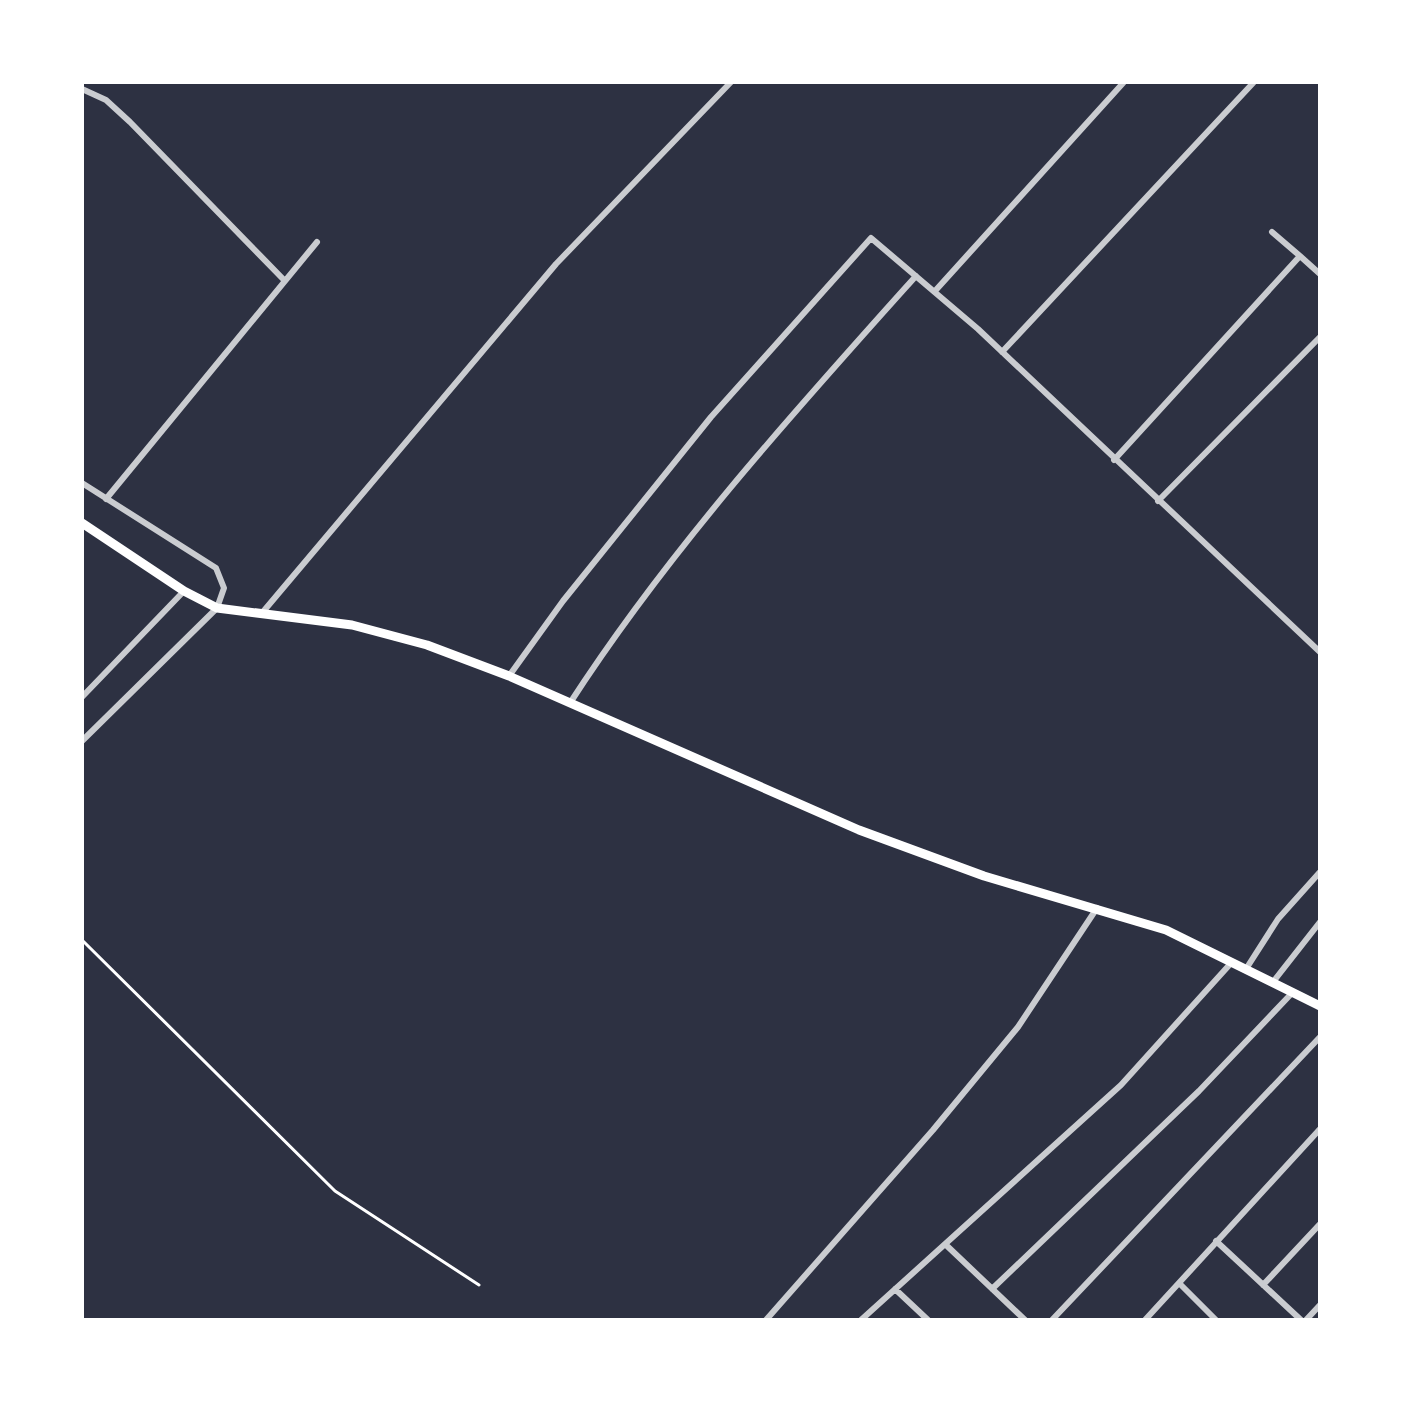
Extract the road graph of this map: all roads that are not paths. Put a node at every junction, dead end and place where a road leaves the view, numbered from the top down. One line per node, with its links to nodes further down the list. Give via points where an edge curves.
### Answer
1 (731, 82): 21 (street, via 556,264)
2 (1124, 82): 11 (street)
3 (1254, 82): 13 (street)
4 (82, 89): 10 (street, via 106,100)
5 (1272, 232): 7 (street)
6 (317, 242): 10 (street)
7 (1300, 256): 8 (street); 14 (street)
8 (1320, 274)
9 (916, 276): 11 (street); 23 (street, via 873,239 866,241 711,417); 25 (street, via 618,628)
10 (285, 281): 16 (street)
11 (935, 291): 13 (street)
12 (1320, 337): 17 (street)
13 (1002, 352): 14 (street)
14 (1114, 460): 17 (street)
15 (82, 483): 16 (street)
16 (106, 499): 20 (street, via 216,568 224,588)
17 (1158, 501): 22 (street)
18 (82, 523): 19 (main road)
19 (184, 591): 20 (main road); 24 (street)
20 (217, 608): 21 (main road); 26 (street)
21 (261, 615): 23 (main road, via 382,630)
22 (1320, 652)
23 (509, 676): 25 (main road)
24 (82, 697)
25 (570, 703): 28 (main road, via 859,830 984,876)
26 (82, 741)
27 (1320, 872): 31 (street, via 1278,919)
28 (1097, 908): 30 (main road, via 1166,930); 45 (street, via 1018,1027)
29 (1320, 922): 32 (street)
30 (1232, 961): 31 (main road); 39 (street, via 1121,1085)
31 (1246, 969): 32 (main road)
32 (1273, 982): 33 (main road)
33 (1293, 992): 34 (main road); 43 (street, via 1199,1091)
34 (1320, 1006)
35 (1320, 1037): 49 (street)
36 (1320, 1129): 38 (street)
37 (1320, 1224): 41 (street)
38 (1216, 1241): 40 (street); 41 (street)
39 (945, 1244): 42 (street); 43 (street)
40 (1179, 1283): 50 (street); 51 (street)
41 (1263, 1285): 52 (street)
42 (895, 1289): 46 (street); 47 (street)
43 (992, 1289): 48 (street)
44 (1320, 1305): 52 (street)
45 (766, 1320)
46 (861, 1320)
47 (928, 1320)
48 (1025, 1320)
49 (1052, 1320)
50 (1145, 1320)
51 (1216, 1320)
52 (1304, 1320)

